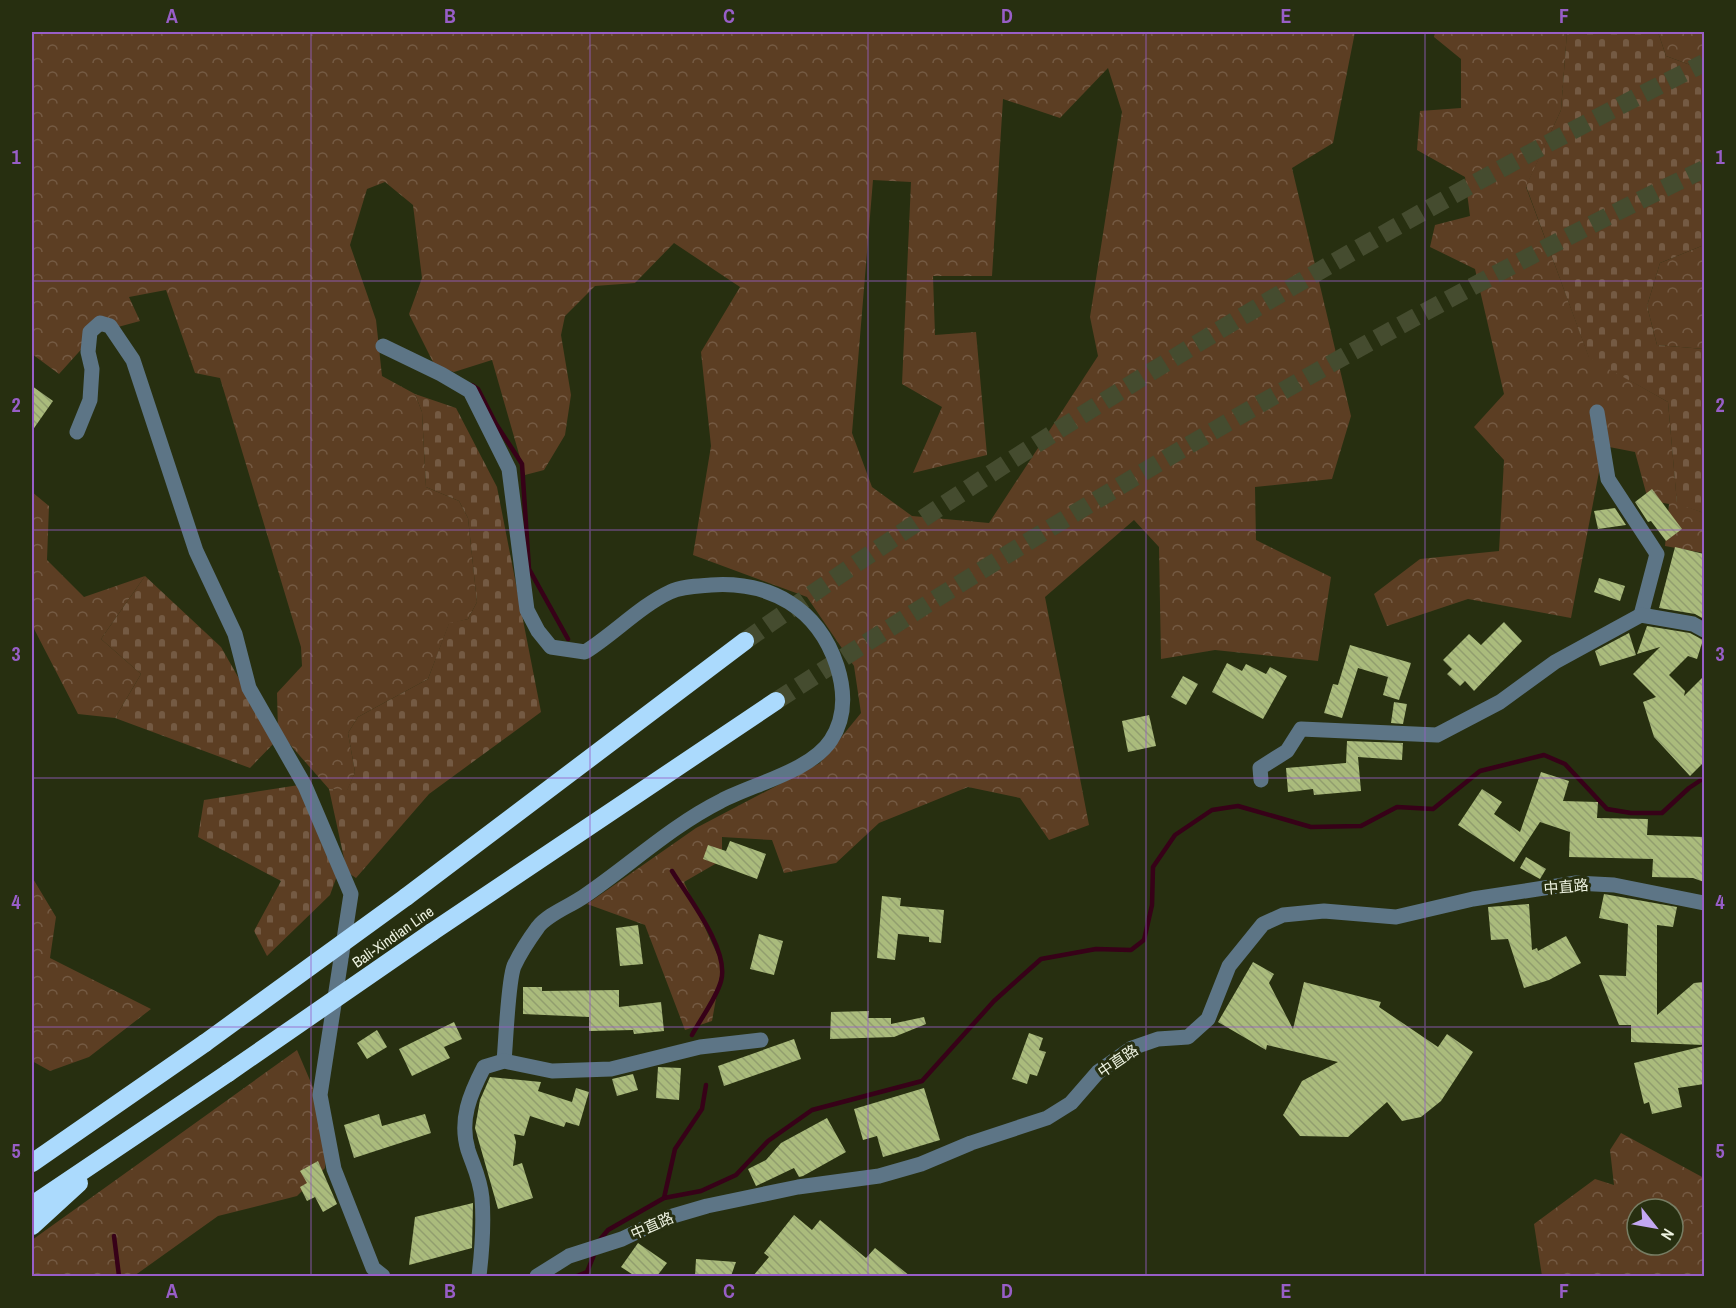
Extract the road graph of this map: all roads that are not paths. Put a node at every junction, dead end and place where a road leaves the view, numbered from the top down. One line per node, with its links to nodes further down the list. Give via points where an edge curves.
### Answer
1 (383, 346): 11 (street, via 470,391 509,469 527,610 551,646 585,652 671,591 734,583 782,598 800,610 826,637 843,691 839,724 831,741 814,756 719,801 540,925 513,967)
2 (1597, 412): 4 (street, via 1608,479 1657,554)
3 (77, 432): 16 (street, via 90,400 90,332 100,323 110,326 133,360 196,551 236,634 249,688 305,786 351,894 320,1095 334,1169 373,1268)
4 (1641, 615): 5 (street, via 1693,624); 8 (street, via 1555,662 1500,702 1437,735 1301,729 1287,751 1260,768)
5 (1704, 630)
6 (745, 641): 13 (highway, Bali-Xindian Line, bridge, via 406,897)
7 (776, 700): 12 (highway, Bali-Xindian Line, bridge)
8 (1261, 780)
9 (1704, 903): 18 (street, 中直路, via 1614,885 1576,883 1473,899 1396,917 1324,911 1283,915 1263,924 1229,966 1208,1019 1188,1037 1158,1039 1132,1048 1098,1072 1071,1103 1047,1118 879,1176 798,1186 666,1218 569,1256)
10 (761, 1040): 11 (street, via 700,1047 611,1069 552,1071)
11 (504, 1060): 17 (street, via 483,1067 464,1117 468,1150 477,1167 482,1199)
12 (112, 1151): 14 (highway, Bali-Xindian Line); 15 (highway)
13 (32, 1162)
14 (32, 1205)
15 (32, 1226)
16 (382, 1276)
17 (479, 1276)
18 (537, 1276)

